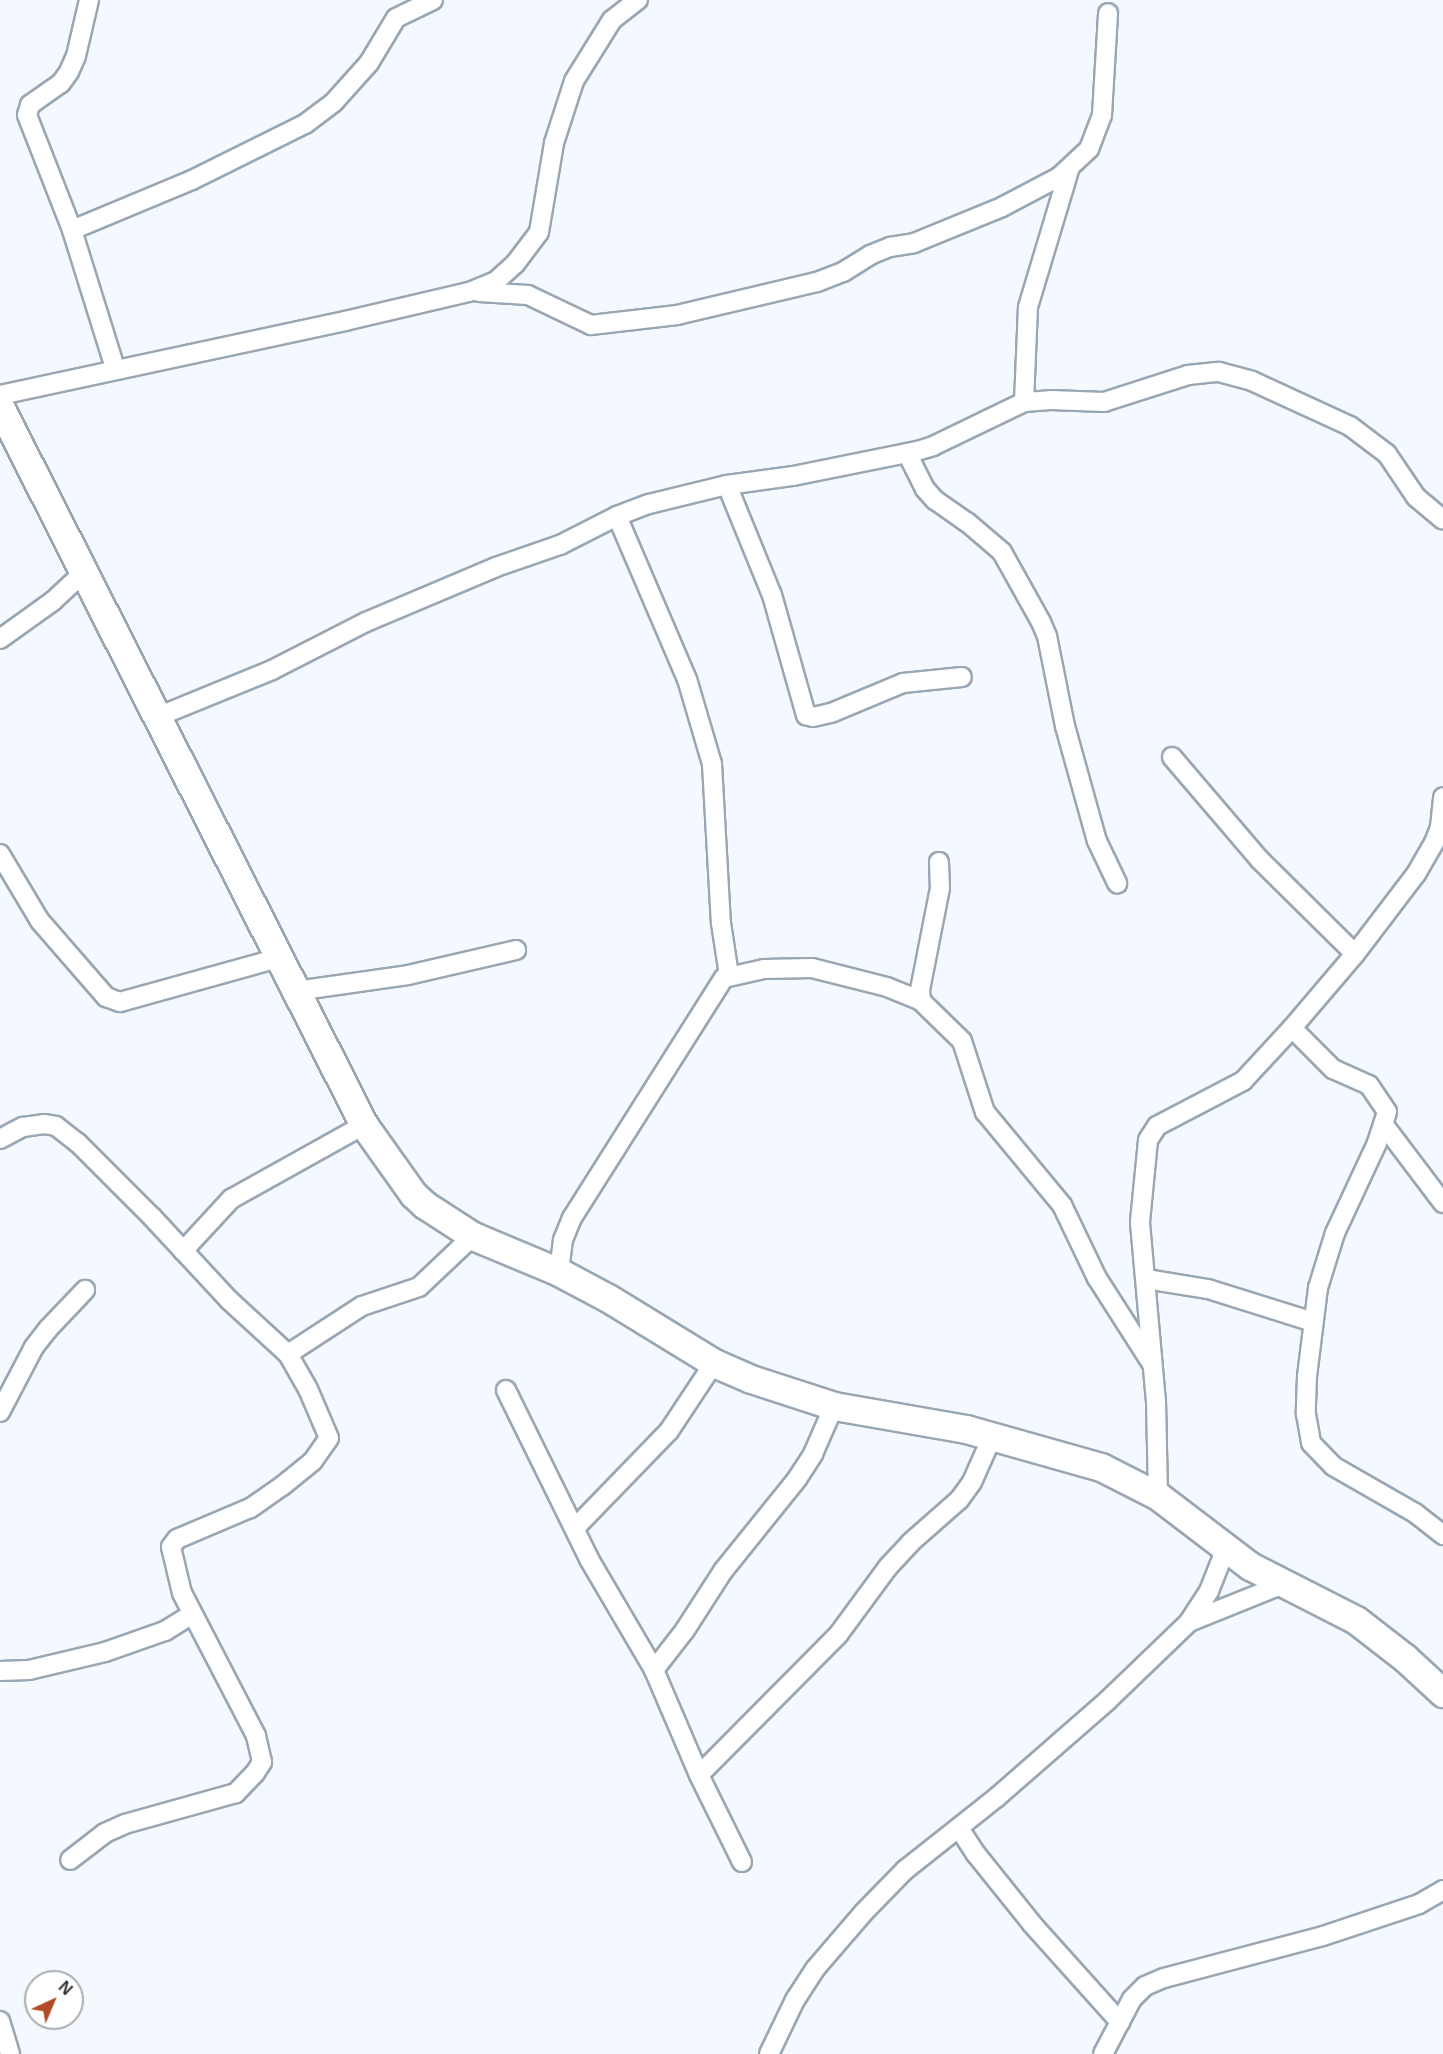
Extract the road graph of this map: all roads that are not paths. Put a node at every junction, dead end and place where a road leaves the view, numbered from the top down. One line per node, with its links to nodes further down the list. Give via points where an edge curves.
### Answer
1 (89, 0): 6 (street, via 69,72 27,110)
2 (433, 0): 6 (street, via 396,18 369,63 328,107 305,124 192,180)
3 (638, 0): 7 (street, via 612,20 574,81 554,143 535,239 506,273 484,288)
4 (1108, 13): 5 (street, via 1102,115 1089,149)
5 (1069, 170): 7 (street, via 1002,207 914,243 880,251 817,282 677,315 591,325 528,295); 10 (street, via 1028,307)
6 (72, 230): 8 (street)
7 (469, 292): 8 (street, via 304,331)
8 (115, 368): 9 (street)
9 (0, 394)
10 (1024, 402): 12 (street, via 933,446); 15 (street, via 1104,402 1188,375 1227,373 1261,385 1364,435 1387,454 1416,497)
11 (0, 407): 16 (street)
12 (907, 453): 13 (street); 24 (street, via 931,496 1002,552 1041,622 1097,841)
13 (727, 485): 14 (street); 18 (street, via 772,595 806,715 831,713 903,683)
14 (617, 516): 19 (street, via 560,545 496,567 366,622 281,666); 28 (street, via 687,679 712,764)
15 (1443, 520)
16 (83, 573): 17 (street, via 53,601); 19 (street)
17 (0, 639)
18 (962, 677)
19 (157, 717): 27 (street)
20 (1172, 757): 26 (street, via 1259,859)
21 (1443, 797): 26 (street, via 1442,820 1434,843 1416,874)
22 (0, 854): 27 (street, via 40,921 106,997 120,1002)
23 (939, 862): 30 (street, via 940,888)
24 (1117, 883)
25 (516, 950): 29 (street, via 408,975)
26 (1354, 954): 31 (street)
27 (279, 958): 29 (street)
28 (729, 975): 30 (street, via 790,966 812,968 887,987); 38 (street, via 717,986 576,1210 563,1240)
29 (296, 991): 32 (street)
30 (921, 1001): 44 (street, via 962,1041 985,1112 1062,1205 1097,1278)
31 (1292, 1028): 33 (street, via 1333,1069 1372,1088 1387,1112); 39 (street, via 1243,1081 1153,1131 1148,1140 1140,1222)
32 (364, 1125): 36 (street, via 413,1194); 37 (street, via 231,1199)
33 (1384, 1125): 35 (street); 41 (street, via 1335,1233 1318,1288)
34 (0, 1139): 37 (street, via 23,1127 56,1126 98,1162)
35 (1443, 1203)
36 (473, 1236): 38 (street); 42 (street, via 419,1287 362,1306)
37 (183, 1251): 42 (street)
38 (559, 1272): 43 (street)
39 (1146, 1279): 41 (street, via 1208,1289); 44 (street)
40 (85, 1290): 47 (street, via 34,1347)
41 (1313, 1322): 51 (street, via 1306,1414 1311,1443 1333,1466 1415,1513)
42 (288, 1354): 54 (street, via 329,1438 314,1461 250,1508 177,1539 171,1551)
43 (714, 1363): 46 (street); 50 (street, via 669,1431)
44 (1153, 1366): 49 (street)
45 (506, 1390): 50 (street)
46 (834, 1406): 48 (street); 56 (street, via 797,1479 723,1571)
47 (0, 1412)
48 (992, 1437): 49 (street, via 1101,1467); 59 (street, via 972,1482 959,1500 910,1543 838,1635)
49 (1158, 1496): 52 (street)
50 (575, 1528): 56 (street, via 612,1602)
51 (1443, 1535)
52 (1226, 1548): 53 (street, via 1250,1566); 55 (street, via 1209,1591)
53 (1286, 1583): 55 (street); 58 (street, via 1356,1620)
54 (192, 1614): 57 (street, via 165,1631 115,1649 50,1666); 61 (street, via 256,1736 261,1762 245,1786 236,1792 125,1824 92,1841)
55 (1189, 1622): 60 (street, via 1107,1701)
56 (654, 1670): 59 (street)
57 (0, 1671)
58 (1443, 1693)
59 (699, 1775): 62 (street)
60 (959, 1828): 65 (street, via 975,1854 1032,1924); 67 (street, via 892,1882 815,1969 790,2008)
61 (70, 1860)
62 (741, 1862)
63 (1443, 1890): 65 (street, via 1419,1904 1323,1936 1164,1978 1136,1994)
64 (0, 2021): 66 (street)
65 (1120, 2022): 68 (street)
66 (10, 2054)
67 (769, 2054)
68 (1103, 2054)

